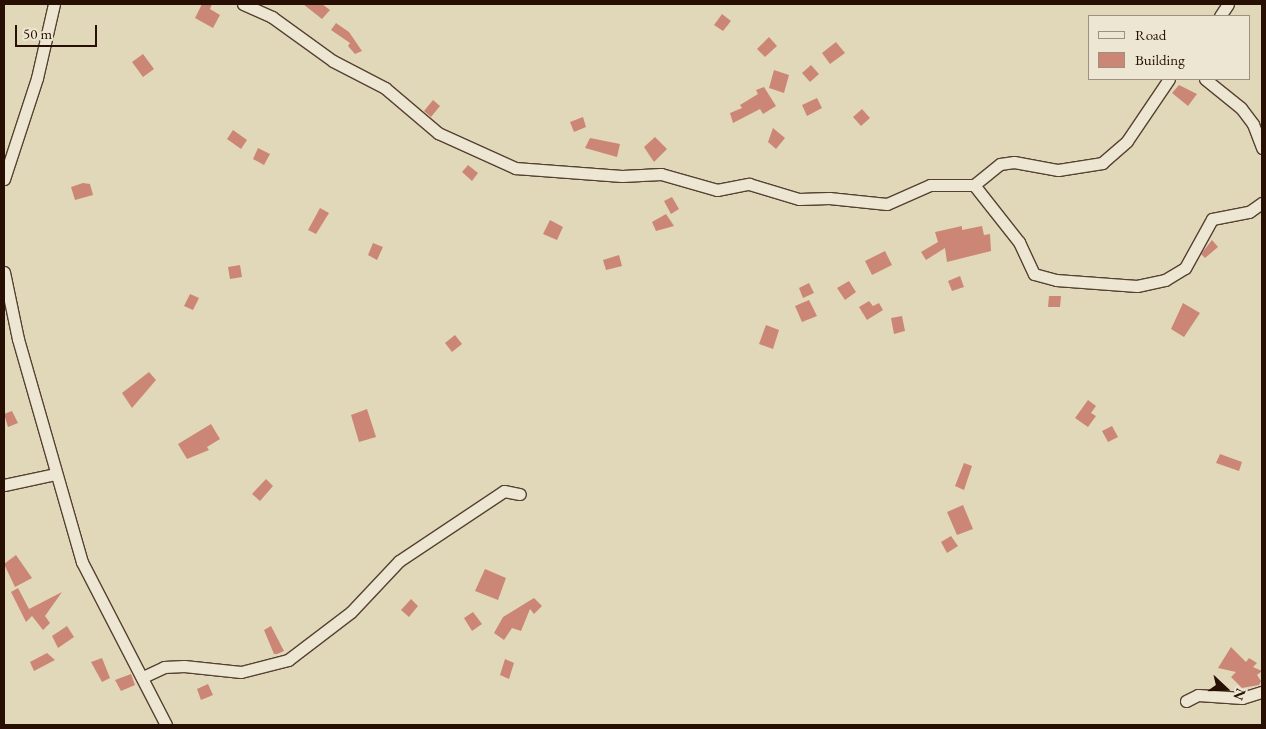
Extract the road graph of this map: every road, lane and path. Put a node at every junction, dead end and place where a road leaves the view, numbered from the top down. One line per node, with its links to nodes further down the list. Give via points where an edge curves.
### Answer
1 (54, 4): 8 (street, via 37,78)
2 (243, 4): 9 (street, via 272,17 326,57 386,88 438,133 527,171 622,176 661,174 717,190 749,184 799,199 829,198 887,204 922,187)
3 (1228, 4): 4 (street)
4 (1221, 15)
5 (1168, 80): 9 (street, via 1127,141 1102,163 1058,170 1014,162 1000,164)
6 (1206, 80): 7 (street, via 1241,108 1253,124)
7 (1262, 148)
8 (4, 180)
9 (974, 185): 10 (street, via 1019,242 1034,274 1056,280 1137,286 1165,280 1185,268 1212,219 1249,212)
10 (1262, 203)
11 (4, 272): 13 (street)
12 (4, 322): 13 (street)
13 (18, 339): 14 (street)
14 (55, 474): 15 (street); 17 (street, via 82,562)
15 (4, 485)
16 (520, 494): 17 (street, via 504,491 399,561 351,612 288,660 241,672 164,667)
17 (143, 677): 20 (street)
18 (1262, 692): 19 (street, via 1242,698 1198,696)
19 (1186, 701)
20 (166, 725)

